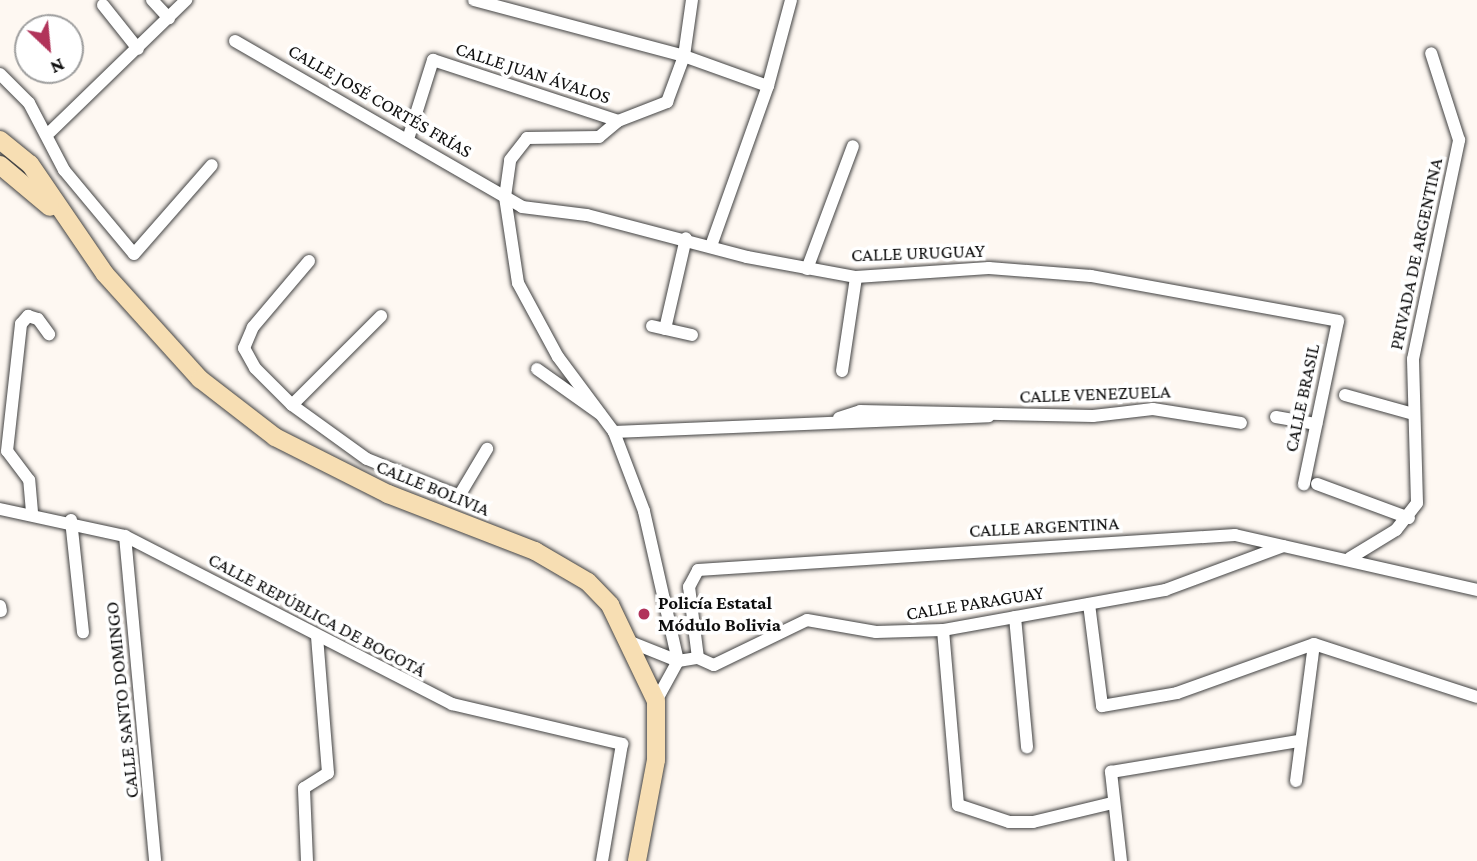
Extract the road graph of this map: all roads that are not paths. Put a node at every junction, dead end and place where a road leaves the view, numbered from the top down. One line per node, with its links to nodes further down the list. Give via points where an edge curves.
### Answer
1 (152, 0): 7 (street)
2 (187, 0): 7 (street)
3 (474, 0): 11 (street)
4 (692, 0): 11 (street)
5 (790, 0): 13 (street)
6 (103, 5): 9 (street)
7 (169, 18): 9 (street)
8 (235, 41): 16 (street, CALLE JOSÉ CORTÉS FRÍAS)
9 (138, 49): 15 (street)
10 (1431, 54): 36 (street, PRIVADA DE ARGENTINA, via 1459,140 1417,334)
11 (684, 56): 13 (street); 14 (street, via 667,102)
12 (0, 74): 15 (street)
13 (768, 86): 24 (street)
14 (618, 121): 16 (street, CALLE JUAN ÁVALOS, via 433,60); 21 (street, via 599,136 527,138 510,160)
15 (50, 132): 19 (street, via 65,170 134,254)
16 (409, 136): 21 (street, CALLE JOSÉ CORTÉS FRÍAS)
17 (0, 140): 22 (main road, via 30,164)
18 (853, 146): 26 (street)
19 (212, 164)
20 (0, 165): 22 (main road)
21 (505, 197): 23 (street, CALLE URUGUAY, via 522,207); 37 (street, via 511,266 529,308)
22 (59, 213): 44 (main road, CALLE BOLIVIA, via 200,379 275,437)
23 (686, 239): 24 (street, CALLE URUGUAY); 31 (street, via 658,328)
24 (711, 246): 26 (street, CALLE URUGUAY)
25 (309, 261): 35 (street, via 253,327 244,348 255,368)
26 (807, 269): 27 (street, CALLE URUGUAY)
27 (856, 277): 29 (street, CALLE URUGUAY, via 989,268 1091,276); 33 (street)
28 (381, 316): 35 (street)
29 (1338, 321): 40 (street, CALLE BRASIL)
30 (49, 334): 46 (street, via 38,319 29,316 20,324 9,424 7,451 29,480)
31 (692, 335)
32 (537, 369): 37 (street)
33 (842, 371)
34 (1345, 395): 36 (street)
35 (292, 405): 43 (street)
36 (1413, 414): 47 (street, PRIVADA DE ARGENTINA, via 1418,486)
37 (604, 415): 41 (street)
38 (1276, 417): 40 (street)
39 (1241, 423): 41 (street, CALLE VENEZUELA, via 1153,409 1093,416 990,415 928,423 839,418)
40 (1316, 424): 47 (street, CALLE BRASIL, via 1311,484)
41 (614, 432): 61 (street, via 644,511)
42 (487, 449): 43 (street, via 460,496)
43 (395, 474): 44 (street)
44 (387, 494): 58 (main road, CALLE BOLIVIA, via 563,565 610,605)
45 (0, 509): 46 (street, CALLE REPÚBLICA DE BOGOTÁ)
46 (32, 512): 48 (street, CALLE REPÚBLICA DE BOGOTÁ)
47 (1409, 518): 51 (street)
48 (71, 520): 49 (street, CALLE REPÚBLICA DE BOGOTÁ); 56 (street)
49 (125, 536): 57 (street, CALLE REPÚBLICA DE BOGOTÁ); 68 (street, CALLE SANTO DOMINGO)
50 (1283, 546): 51 (street, CALLE ARGENTINA); 53 (street, CALLE PARAGUAY, via 1165,590); 60 (street, CALLE ARGENTINA, via 1235,535 698,570 689,587)
51 (1350, 558): 52 (street, CALLE ARGENTINA)
52 (1477, 590)
53 (1088, 604): 54 (street, CALLE PARAGUAY); 59 (street, via 1102,706 1177,693)
54 (1014, 617): 55 (street, CALLE PARAGUAY); 65 (street)
55 (943, 630): 60 (street, CALLE PARAGUAY, via 876,632 807,620 729,662); 67 (street, via 958,805 1009,822 1033,822)
56 (83, 632)
57 (317, 636): 69 (street, via 328,773 304,788); 70 (street, CALLE REPÚBLICA DE BOGOTÁ, via 452,704 622,744)
58 (634, 643): 61 (street); 63 (main road, CALLE BOLIVIA)
59 (1314, 644): 62 (street); 64 (street)
60 (698, 658): 61 (street, CALLE PARAGUAY)
61 (678, 661): 63 (street)
62 (1477, 697)
63 (656, 701): 71 (main road, CALLE BOLIVIA, via 656,760)
64 (1298, 741): 66 (street); 67 (street, via 1111,772)
65 (1027, 747)
66 (1296, 781)
67 (1112, 803): 72 (street)
68 (155, 861)
69 (307, 861)
70 (602, 861)
71 (638, 861)
72 (1121, 861)

